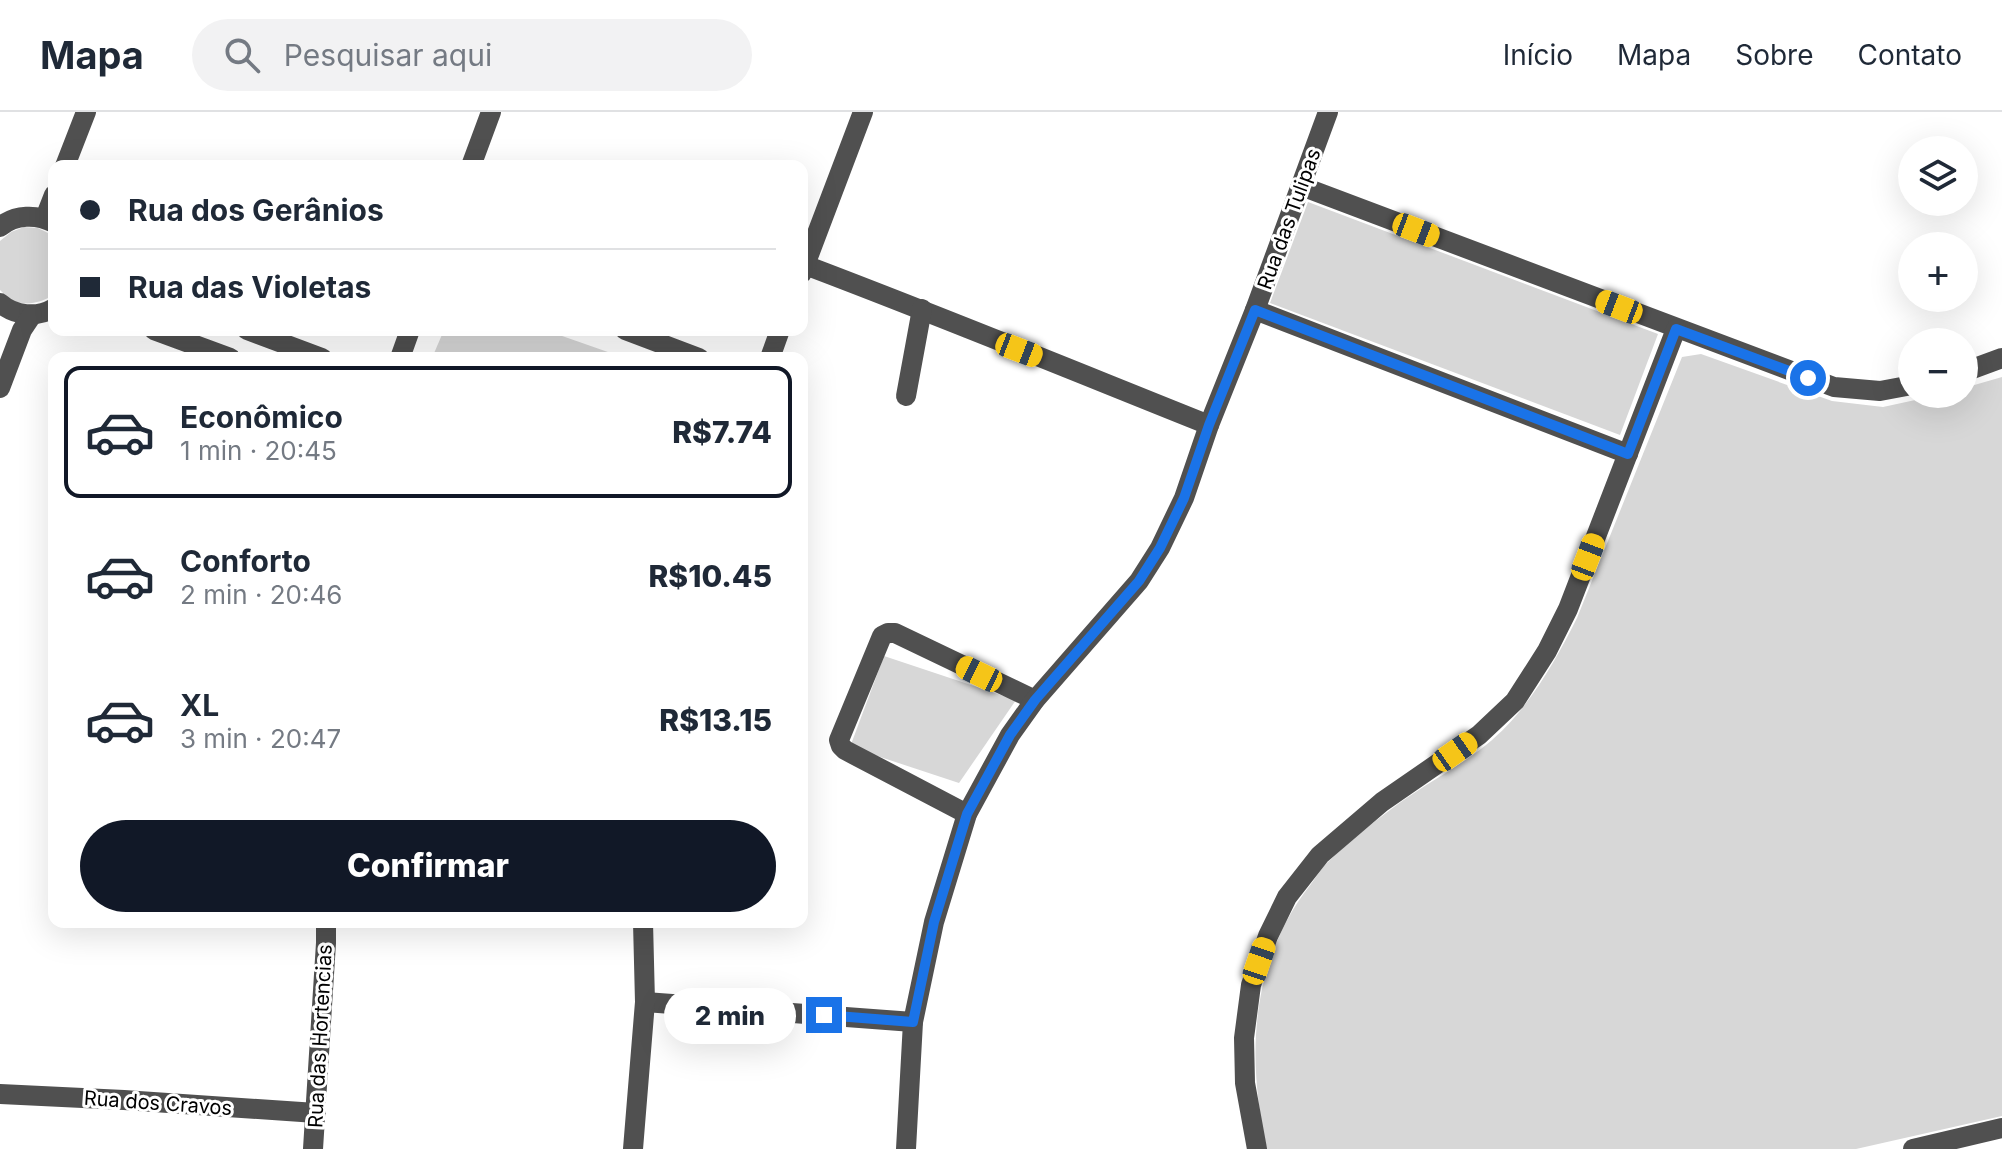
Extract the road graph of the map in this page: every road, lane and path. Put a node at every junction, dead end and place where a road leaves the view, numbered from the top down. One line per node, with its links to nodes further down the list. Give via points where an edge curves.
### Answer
1 (86, 112): 5 (street)
2 (491, 112): 6 (street)
3 (863, 112): 10 (street)
4 (1328, 112): 7 (street, Rua das Tulipas)
5 (67, 160)
6 (473, 160)
7 (1301, 186): 14 (street, Rua das Tulipas); 17 (street)
8 (48, 221): 9 (street, via 25,216)
9 (0, 227)
10 (808, 258)
11 (808, 270): 13 (street)
12 (0, 303): 16 (street)
13 (922, 309): 28 (street); 29 (street)
14 (1255, 310): 29 (street, Rua das Tulipas); 30 (street)
15 (48, 311): 16 (street)
16 (32, 315): 26 (street)
17 (1676, 329): 27 (street, via 1834,387); 30 (street)
18 (170, 336): 21 (street)
19 (263, 336): 22 (street)
20 (641, 336): 23 (street)
21 (214, 352)
22 (306, 352)
23 (683, 352)
24 (2002, 358): 25 (street)
25 (1978, 367)
26 (0, 388)
27 (1898, 388)
28 (906, 396)
29 (1209, 425): 31 (street, Rua das Tulipas, via 1160,548 1139,581)
30 (1628, 454): 43 (street, via 1568,609 1515,701 1479,735 1382,802 1320,855 1287,897 1251,985 1244,1038 1245,1083)
31 (1035, 700): 32 (street, Rua das Tulipas); 32 (street, via 895,633 882,636 841,746)
32 (967, 814): 36 (street, Rua das Tulipas, via 934,922)
33 (326, 928): 38 (street, Rua das Hortencias)
34 (643, 928): 35 (street)
35 (645, 1002): 36 (street); 41 (street)
36 (913, 1022): 42 (street, Rua das Tulipas)
37 (0, 1094): 38 (street, Rua dos Cravos)
38 (316, 1113): 40 (street, Rua das Hortencias)
39 (2002, 1128): 44 (street)
40 (313, 1149)
41 (633, 1149)
42 (906, 1149)
43 (1257, 1149)
44 (1913, 1149)

